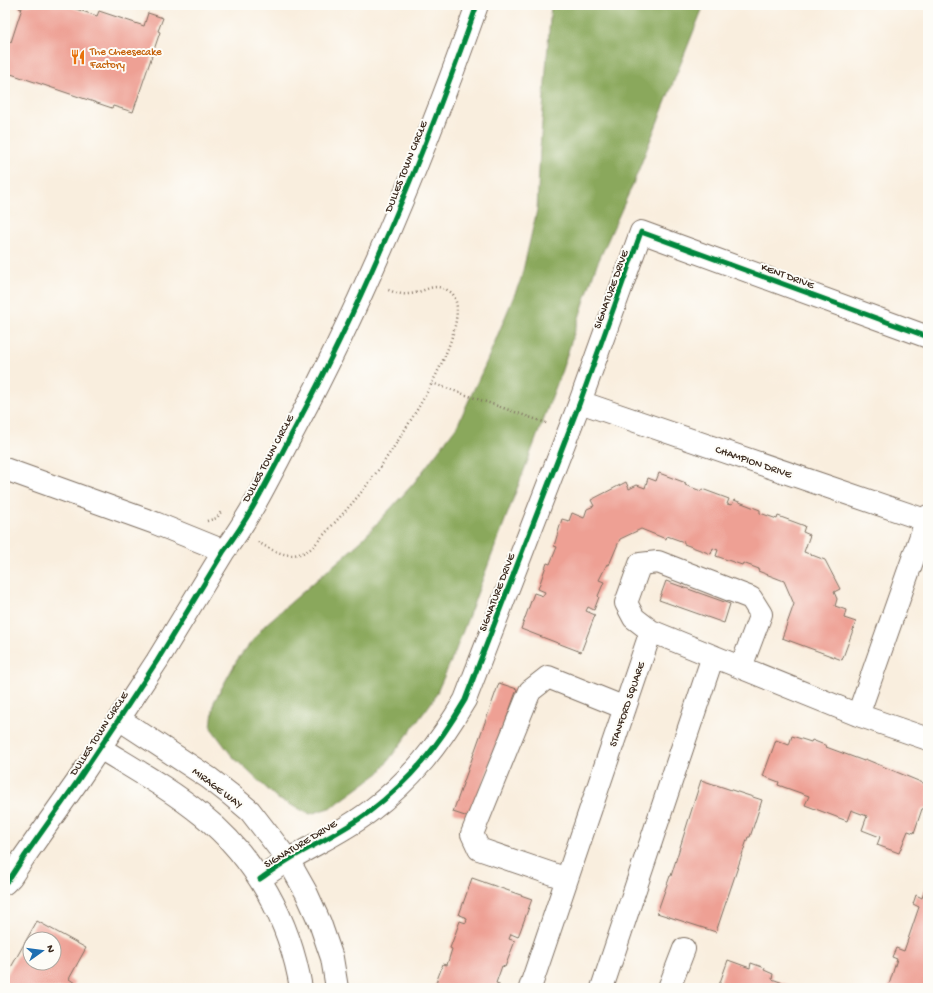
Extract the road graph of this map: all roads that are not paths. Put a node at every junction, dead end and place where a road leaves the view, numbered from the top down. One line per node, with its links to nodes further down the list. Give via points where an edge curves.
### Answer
1 (477, 5): 7 (street, DULLES TOWN CIRCLE, via 442,101 366,282 313,394 262,492)
2 (641, 232): 3 (street, KENT DRIVE); 4 (street, SIGNATURE DRIVE)
3 (928, 337)
4 (580, 402): 6 (street, CHAMPION DRIVE); 16 (street, SIGNATURE DRIVE, via 466,700 448,729 425,760 398,789 368,813)
5 (5, 469): 7 (street, via 155,523)
6 (927, 519): 12 (street)
7 (224, 551): 13 (street, DULLES TOWN CIRCLE)
8 (651, 631): 9 (street); 10 (street, via 634,618 626,603 640,564 658,562 751,598 761,614); 11 (street, STANFORD SQUARE)
9 (713, 656): 10 (street); 24 (street)
10 (741, 667): 12 (street)
11 (625, 708): 18 (street, STANFORD SQUARE); 18 (street, via 548,676 530,691 472,834 479,849)
12 (858, 715): 14 (street)
13 (119, 719): 15 (street, DULLES TOWN CIRCLE); 16 (street, MIRAGE WAY, via 232,795 250,812)
14 (928, 739)
15 (100, 748): 17 (street, via 180,798 202,815 221,831); 19 (street, DULLES TOWN CIRCLE, via 12,877)
16 (288, 860): 17 (street, SIGNATURE DRIVE); 22 (street, MIRAGE WAY, via 320,923 332,958)
17 (260, 879): 21 (street, via 289,937 299,970)
18 (567, 879): 23 (street, STANFORD SQUARE)
19 (5, 883)
20 (684, 949): 25 (street)
21 (301, 988)
22 (337, 988)
23 (530, 988)
24 (602, 988)
25 (669, 988)

